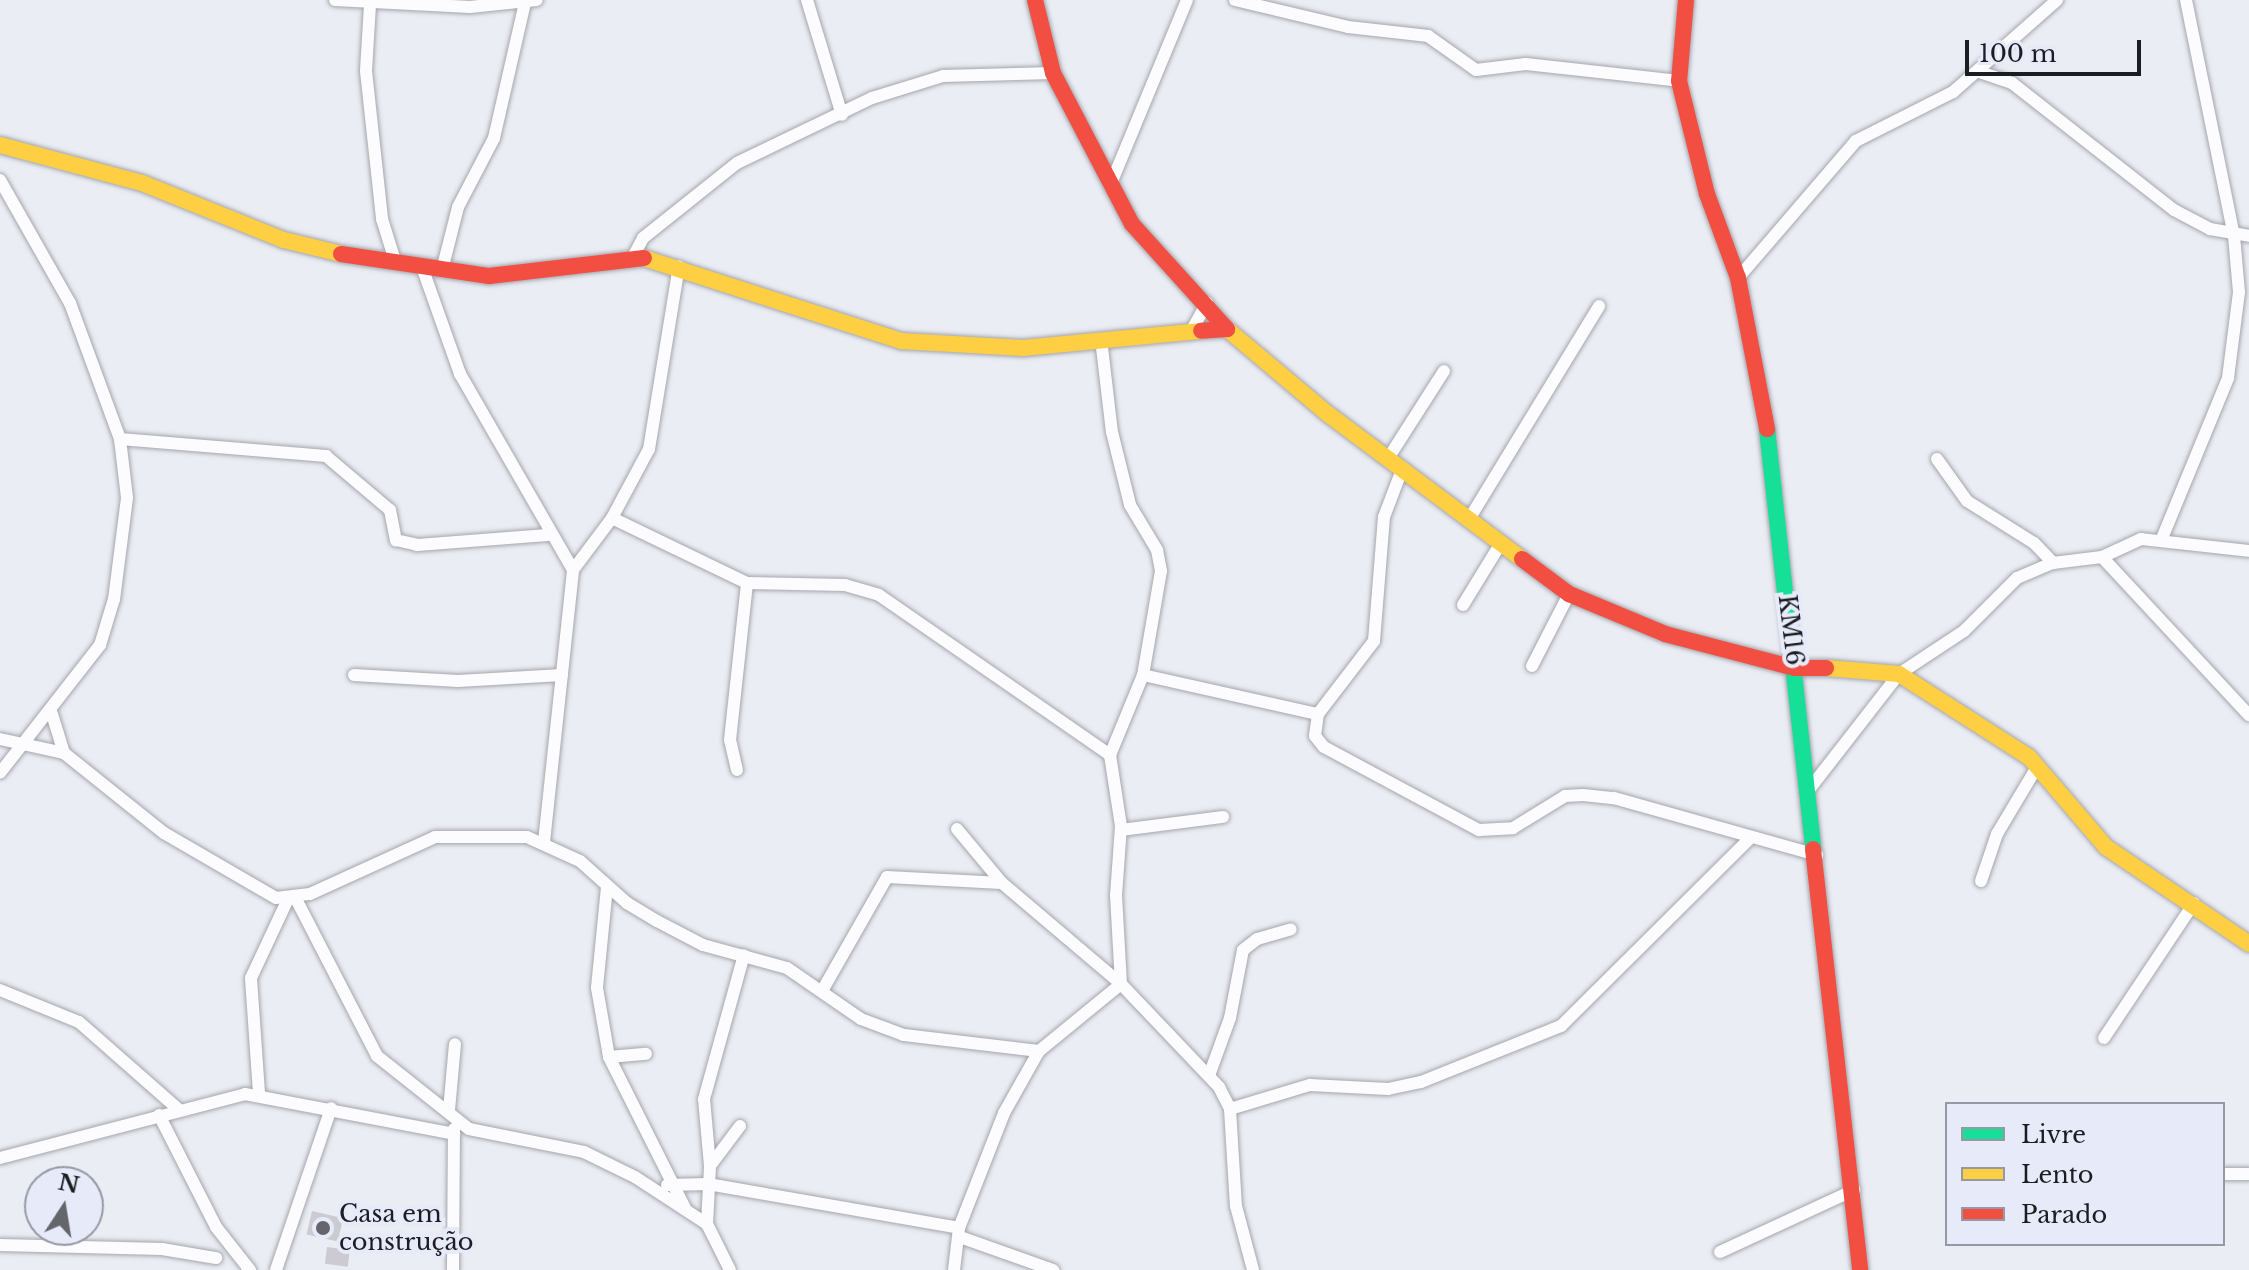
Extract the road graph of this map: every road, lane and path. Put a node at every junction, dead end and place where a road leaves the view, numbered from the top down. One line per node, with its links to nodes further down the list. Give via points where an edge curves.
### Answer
1 (335, 0): 10 (street)
2 (807, 0): 14 (street)
3 (1035, 0): 12 (street)
4 (1187, 0): 17 (street)
5 (1235, 0): 13 (street, via 1348,27 1428,36 1476,70 1526,64)
6 (1686, 0): 13 (street, KM16)
7 (2057, 0): 11 (street)
8 (2186, 0): 18 (street)
9 (531, 1): 10 (street); 24 (street, via 494,138 458,207)
10 (370, 5): 21 (street, via 366,71 382,219)
11 (1977, 71): 18 (street, via 2012,83 2174,210); 25 (street, via 1936,104 1856,141)
12 (1053, 73): 14 (street, via 943,76 880,95); 17 (street)
13 (1679, 81): 25 (street, KM16, via 1707,194)
14 (842, 115): 20 (street, via 737,163 643,238)
15 (0, 145): 21 (street, via 142,183 284,240)
16 (0, 180): 32 (street, via 70,303)
17 (1110, 186): 26 (street, via 1155,254)
18 (2234, 236): 19 (street); 39 (street, via 2239,292 2231,367)
19 (2249, 236)
20 (634, 255): 22 (street); 24 (street, via 489,276)
21 (396, 264): 23 (street)
22 (679, 266): 30 (street, via 901,341 1023,348); 37 (street, via 649,449)
23 (422, 267): 24 (street); 38 (street, via 460,374)
24 (442, 270)
25 (1738, 278): 49 (street, KM16, via 1757,354)
26 (1207, 303): 28 (street); 29 (street)
27 (1599, 306): 36 (street)
28 (1193, 328): 29 (street); 30 (street)
29 (1227, 329): 33 (street)
30 (1101, 339): 53 (street, via 1112,432 1130,505 1160,559)
31 (1444, 371): 33 (street)
32 (120, 439): 38 (street, via 326,456 390,510 396,540 417,545); 54 (street, via 127,521 114,599 100,645)
33 (1389, 457): 35 (street)
34 (1937, 459): 43 (street, via 1967,501 2034,543)
35 (1403, 467): 36 (street); 55 (street, via 1384,517 1374,641)
36 (1471, 516): 40 (street)
37 (612, 518): 44 (street); 45 (street)
38 (548, 535): 44 (street)
39 (2163, 536): 41 (street); 42 (street, via 2141,539)
40 (1501, 543): 46 (street); 47 (street)
41 (2249, 551)
42 (2102, 557): 43 (street); 56 (street)
43 (2053, 563): 50 (street, via 2003,587 1964,631)
44 (573, 570): 52 (street)
45 (747, 583): 60 (street, via 845,585 879,595); 62 (street, via 730,740)
46 (1569, 594): 48 (street); 49 (street, via 1665,634)
47 (1463, 605)
48 (1532, 666)
49 (1795, 668): 50 (street, via 1862,667); 64 (street, KM16)
50 (1899, 674): 61 (street, via 2014,745); 64 (street)
51 (354, 675): 52 (street, via 458,681)
52 (562, 675): 69 (street)
53 (1143, 675): 55 (street); 60 (street)
54 (52, 714): 58 (street); 59 (street)
55 (1318, 714): 68 (street, via 1315,736 1324,747 1479,830 1513,828 1565,796 1583,795 1614,798)
56 (2249, 715)
57 (0, 739): 58 (street)
58 (25, 748): 59 (street); 63 (street)
59 (64, 753): 74 (street, via 164,833 227,874)
60 (1110, 755): 67 (street)
61 (2037, 767): 71 (street, via 1997,834); 75 (street, via 2106,847)
62 (737, 770)
63 (0, 773)
64 (1811, 787): 70 (street, KM16)
65 (1223, 817): 67 (street)
66 (957, 829): 72 (street)
67 (1121, 830): 79 (street, via 1116,895)
68 (1749, 839): 70 (street); 91 (street, via 1561,1026 1421,1082 1388,1089 1310,1085)
69 (544, 842): 73 (street, via 580,861); 74 (street, via 502,832 435,837)
70 (1817, 855): 103 (street, KM16)
71 (1981, 881)
72 (1002, 883): 79 (street, via 1063,941); 81 (street, via 887,877)
73 (607, 887): 78 (street, via 703,945); 86 (street, via 597,988)
74 (291, 900): 88 (street, via 251,978); 92 (street, via 373,1051)
75 (2194, 903): 77 (street); 82 (street)
76 (1291, 929): 87 (street, via 1243,950)
77 (2249, 944)
78 (744, 955): 81 (street, via 787,968); 97 (street, via 704,1099)
79 (1121, 984): 84 (street); 87 (street)
80 (0, 990): 90 (street, via 79,1022)
81 (822, 991): 84 (street, via 861,1019 904,1035)
82 (2104, 1038)
83 (455, 1044): 92 (street)
84 (1039, 1051): 106 (street, via 1004,1113)
85 (646, 1054): 86 (street)
86 (609, 1057): 100 (street)
87 (1210, 1073): 91 (street)
88 (259, 1093): 89 (street); 90 (street)
89 (331, 1108): 95 (street); 113 (street)
90 (178, 1109): 93 (street)
91 (1230, 1109): 118 (street, via 1236,1206)
92 (453, 1112): 95 (street); 102 (street, via 469,1129 584,1152)
93 (159, 1115): 96 (street); 107 (street)
94 (740, 1126): 97 (street)
95 (454, 1134): 114 (street)
96 (0, 1158)
97 (710, 1166): 101 (street)
98 (2225, 1174): 99 (street)
99 (2249, 1174)
100 (672, 1184): 101 (street); 102 (street); 104 (street)
101 (708, 1184): 105 (street); 106 (street)
102 (648, 1187): 104 (street)
103 (1854, 1190): 109 (street); 119 (street, KM16)
104 (685, 1208): 105 (street)
105 (707, 1224): 115 (street)
106 (959, 1233): 116 (street); 117 (street)
107 (226, 1242): 110 (street); 112 (street)
108 (0, 1245): 110 (street, via 162,1249)
109 (1720, 1252)
110 (216, 1258): 111 (street)
111 (209, 1270)
112 (250, 1270)
113 (276, 1270)
114 (453, 1270)
115 (730, 1270)
116 (954, 1270)
117 (1053, 1270)
118 (1253, 1270)
119 (1860, 1270)

